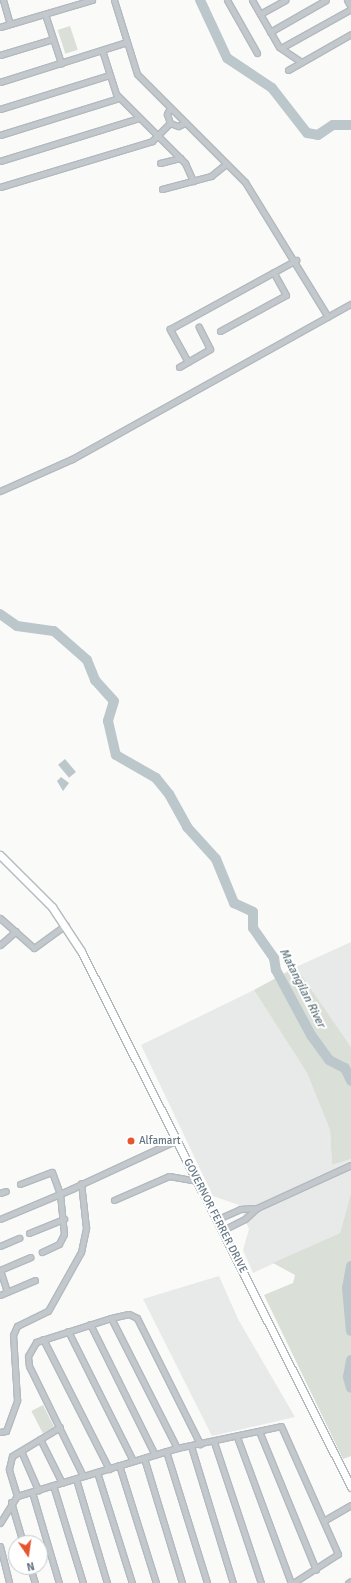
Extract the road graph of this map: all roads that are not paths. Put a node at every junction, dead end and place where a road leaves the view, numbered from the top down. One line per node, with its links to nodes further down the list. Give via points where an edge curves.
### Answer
1 (3, 0): 8 (street); 13 (street)
2 (114, 0): 18 (street)
3 (227, 0): 21 (street)
4 (252, 0): 12 (street)
5 (285, 0): 12 (street)
6 (326, 0): 15 (street)
7 (347, 0): 10 (street)
8 (0, 1)
9 (88, 1): 11 (street)
10 (351, 8): 19 (street)
11 (45, 14): 13 (street); 17 (street)
12 (260, 14): 15 (street)
13 (10, 24): 14 (street)
14 (0, 27)
15 (270, 32): 19 (street)
16 (351, 34): 23 (street)
17 (53, 39): 22 (street); 24 (street)
18 (127, 42): 20 (street); 29 (street, via 136,74)
19 (281, 48): 23 (street)
20 (102, 50): 24 (street); 26 (street)
21 (257, 53)
22 (0, 55)
23 (301, 62): 25 (street)
24 (61, 63): 27 (street)
25 (288, 70)
26 (109, 75): 28 (street); 30 (street)
27 (0, 82)
28 (119, 98): 31 (street); 34 (street)
29 (170, 108): 32 (street, via 167,114); 33 (street)
30 (0, 109)
31 (139, 118): 35 (street); 37 (street)
32 (170, 123): 33 (street, via 178,126); 35 (street)
33 (185, 123): 39 (street)
34 (0, 135)
35 (157, 136): 36 (street); 41 (street, via 152,141)
36 (180, 158): 38 (street); 40 (street, via 189,169)
37 (0, 161)
38 (160, 163)
39 (226, 164): 40 (street, via 212,176); 43 (street, via 250,188)
40 (193, 181): 42 (street)
41 (0, 187)
42 (162, 189)
43 (296, 260): 44 (street); 46 (street)
44 (273, 272): 48 (street, via 286,295); 49 (street, via 170,329)
45 (351, 304): 46 (street)
46 (328, 317): 51 (street, via 72,459)
47 (198, 327): 49 (street, via 210,349)
48 (220, 331)
49 (188, 362): 50 (street)
50 (179, 367)
51 (0, 491)
52 (0, 855): 54 (main road, GOVERNOR FERRER DRIVE)
53 (0, 918): 55 (street)
54 (66, 925): 55 (street, via 34,948); 57 (main road, GOVERNOR FERRER DRIVE)
55 (16, 931): 56 (street)
56 (0, 945)
57 (177, 1140): 59 (main road, GOVERNOR FERRER DRIVE); 61 (street)
58 (351, 1165): 66 (street)
59 (197, 1181): 65 (street, via 168,1176); 69 (main road, GOVERNOR FERRER DRIVE)
60 (20, 1184): 64 (street, via 52,1172)
61 (81, 1184): 64 (street); 86 (street, via 86,1228 81,1252 48,1311 17,1326 13,1335 17,1400 6,1431)
62 (6, 1191): 63 (street)
63 (0, 1193)
64 (60, 1194): 67 (street); 68 (street)
65 (114, 1200)
66 (256, 1208): 69 (street, via 240,1210); 70 (street, via 246,1219)
67 (0, 1219)
68 (64, 1219): 71 (street); 74 (street, via 61,1242)
69 (218, 1219): 70 (main road, GOVERNOR FERRER DRIVE)
70 (223, 1230): 105 (main road, GOVERNOR FERRER DRIVE)
71 (29, 1234)
72 (19, 1238): 73 (street)
73 (0, 1246)
74 (42, 1252)
75 (30, 1257): 76 (street)
76 (0, 1270): 78 (street)
77 (35, 1280): 78 (street)
78 (7, 1292): 79 (street)
79 (0, 1295)
80 (111, 1318): 81 (street); 90 (street, via 129,1314 137,1318); 92 (street)
81 (90, 1324): 82 (street); 95 (street)
82 (68, 1331): 83 (street); 97 (street)
83 (43, 1339): 84 (street, via 30,1349 29,1366); 99 (street)
84 (60, 1427): 88 (street); 101 (street)
85 (259, 1431): 87 (street); 111 (street, via 274,1426 283,1428); 115 (street)
86 (0, 1432)
87 (237, 1437): 89 (street); 126 (street)
88 (40, 1439): 93 (street); 103 (street)
89 (214, 1442): 90 (street); 125 (street)
90 (200, 1444): 91 (street)
91 (191, 1446): 92 (street); 124 (street)
92 (177, 1448): 94 (street)
93 (21, 1451): 106 (street); 108 (street, via 12,1456 9,1465)
94 (166, 1451): 95 (street); 123 (street)
95 (155, 1455): 96 (street)
96 (144, 1458): 97 (street); 122 (street)
97 (133, 1461): 98 (street)
98 (119, 1465): 99 (street); 121 (street)
99 (108, 1468): 100 (street)
100 (97, 1472): 101 (street); 120 (street)
101 (84, 1476): 102 (street)
102 (76, 1478): 103 (street); 119 (street)
103 (62, 1483): 104 (street)
104 (53, 1485): 106 (street); 118 (street)
105 (351, 1487)
106 (38, 1490): 107 (street)
107 (32, 1492): 108 (street); 117 (street)
108 (17, 1496): 109 (street)
109 (11, 1502): 112 (street); 113 (street)
110 (351, 1505): 111 (street)
111 (325, 1520): 115 (street, via 338,1554)
112 (0, 1523)
113 (21, 1535)
114 (0, 1546): 116 (street)
115 (316, 1570): 126 (street)
116 (9, 1583)
117 (60, 1583)
118 (83, 1583)
119 (107, 1583)
120 (132, 1583)
121 (156, 1583)
122 (182, 1583)
123 (207, 1583)
124 (233, 1583)
125 (261, 1583)
126 (292, 1583)

